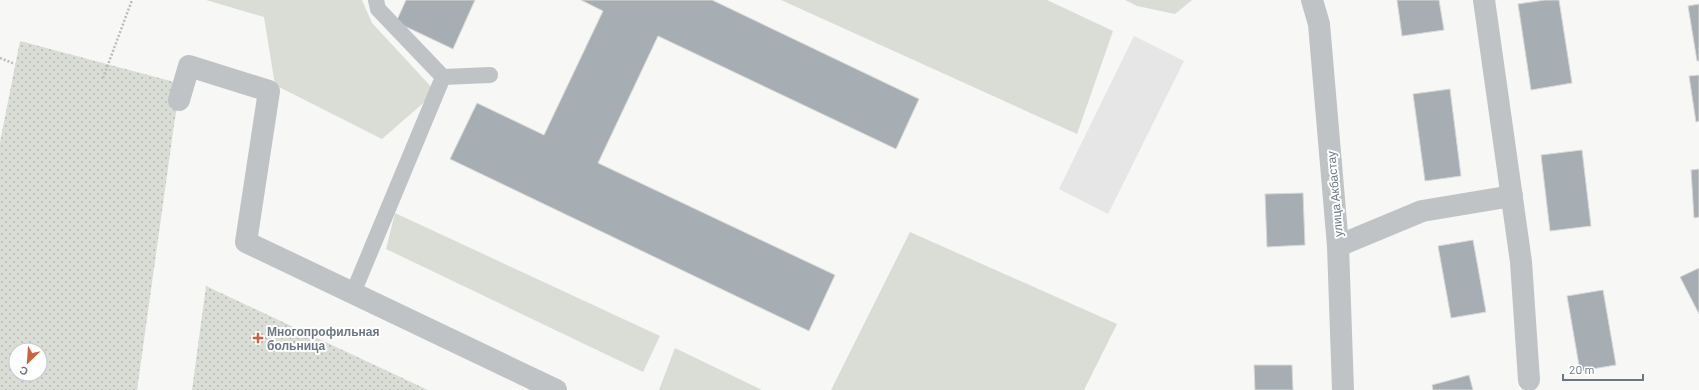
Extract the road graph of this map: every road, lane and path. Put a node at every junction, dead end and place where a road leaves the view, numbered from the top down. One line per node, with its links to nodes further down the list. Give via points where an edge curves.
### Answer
1 (132, 0): 9 (path)
2 (376, 0): 8 (lane, via 378,9)
3 (1312, 0): 12 (street, улица Акбастау, via 1319,24)
4 (1484, 0): 11 (street)
5 (0, 58): 6 (path)
6 (15, 64)
7 (490, 75): 8 (lane)
8 (443, 77): 13 (lane)
9 (103, 78)
10 (179, 100): 13 (street, via 189,66 269,92 246,242)
11 (1512, 196): 12 (street, via 1422,211); 14 (street, via 1521,262)
12 (1338, 246): 16 (street, улица Акбастау)
13 (353, 293): 15 (street)
14 (1528, 380)
15 (556, 390)
16 (1343, 390)

